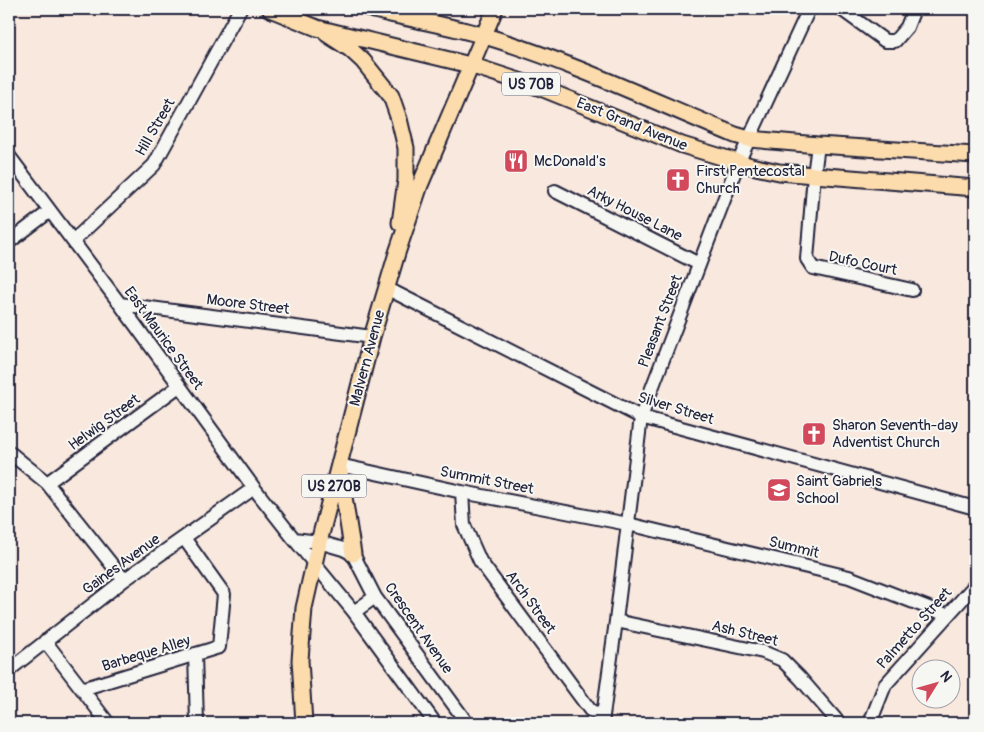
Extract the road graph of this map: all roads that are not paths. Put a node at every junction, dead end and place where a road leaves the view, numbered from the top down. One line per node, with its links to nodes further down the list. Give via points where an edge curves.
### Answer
1 (240, 9): 20 (street, Hill Street, via 154,165)
2 (270, 9): 8 (main road, East Grand Avenue / US 70B)
3 (495, 9): 9 (main road, Malvern Avenue)
4 (809, 9): 11 (street, Pleasant Street)
5 (841, 9): 6 (street, via 885,40 895,41)
6 (914, 9)
7 (376, 10): 9 (main road, East Grand Avenue / US 70B)
8 (317, 28): 10 (main road, East Grand Avenue / US 70B); 22 (main road, US 270B, via 350,49 391,96 406,148 406,180)
9 (484, 36): 10 (main road, Malvern Avenue / US 270B); 11 (main road, East Grand Avenue / US 70B, via 553,60)
10 (470, 64): 15 (main road, East Grand Avenue / US 70B, via 541,88 682,145); 22 (main road, Malvern Avenue / US 270B, via 420,185)
11 (749, 139): 12 (main road, East Grand Avenue / US 70B); 15 (street, Pleasant Street)
12 (818, 145): 13 (main road, East Grand Avenue / US 70B); 16 (street, Dufo Court)
13 (975, 155)
14 (9, 156): 19 (street, East Maurice Street)
15 (738, 163): 16 (main road, East Grand Avenue / US 70B); 23 (street, Pleasant Street)
16 (814, 175): 17 (main road, East Grand Avenue / US 70B); 25 (street, Dufo Court, via 807,259 813,268)
17 (975, 188)
18 (555, 191): 23 (street, Arky House Lane)
19 (50, 211): 20 (street, East Maurice Street); 21 (street)
20 (72, 241): 26 (street, East Maurice Street)
21 (9, 242)
22 (397, 253): 24 (main road, Malvern Avenue / US 270B)
23 (699, 264): 29 (street, Pleasant Street)
24 (386, 288): 27 (main road, Malvern Avenue / US 270B); 29 (street, Silver Street)
25 (912, 290)
26 (120, 304): 27 (street, Moore Street); 28 (street, East Maurice Street)
27 (372, 337): 31 (main road, Malvern Avenue / US 270B)
28 (179, 386): 32 (street, Helwig Street); 33 (street, East Maurice Street)
29 (641, 417): 35 (street, Silver Street); 36 (street, Pleasant Street)
30 (10, 455): 32 (street)
31 (339, 466): 34 (street, Summit Street); 39 (main road, Malvern Avenue / US 270B); 40 (main road)
32 (48, 483): 42 (street)
33 (254, 488): 37 (street, Gaines Avenue); 38 (street, East Maurice Street)
34 (462, 492): 36 (street, Summit Street); 52 (street, Arch Street, via 464,525 480,561 590,710)
35 (975, 507)
36 (628, 524): 46 (street, Summit, via 849,578); 47 (street, Pleasant Street)
37 (184, 538): 42 (street, Gaines Avenue); 49 (street, Barbeque Alley, via 224,594 219,647)
38 (294, 540): 39 (street); 41 (street, East Maurice Street)
39 (319, 542): 40 (street); 41 (main road, Malvern Avenue / US 270B)
40 (353, 554): 44 (street, Crescent Avenue)
41 (314, 563): 45 (street); 55 (main road, Malvern Avenue / US 270B, via 304,608 301,652)
42 (124, 580): 48 (street, Gaines Avenue)
43 (975, 585): 46 (street, Palmetto Street)
44 (375, 597): 45 (street); 57 (street, Crescent Avenue)
45 (354, 612): 56 (street)
46 (947, 615): 59 (street, Palmetto Street, via 885,685)
47 (616, 621): 52 (street, Pleasant Street); 58 (street, Ash Street, via 763,652 782,660)
48 (45, 641): 50 (street, Gaines Avenue); 51 (street)
49 (195, 654): 51 (street, Barbeque Alley); 54 (street)
50 (9, 670)
51 (82, 689): 53 (street)
52 (603, 720)
53 (108, 723)
54 (197, 723)
55 (304, 723)
56 (435, 723)
57 (467, 723)
58 (839, 723)
59 (870, 723)

